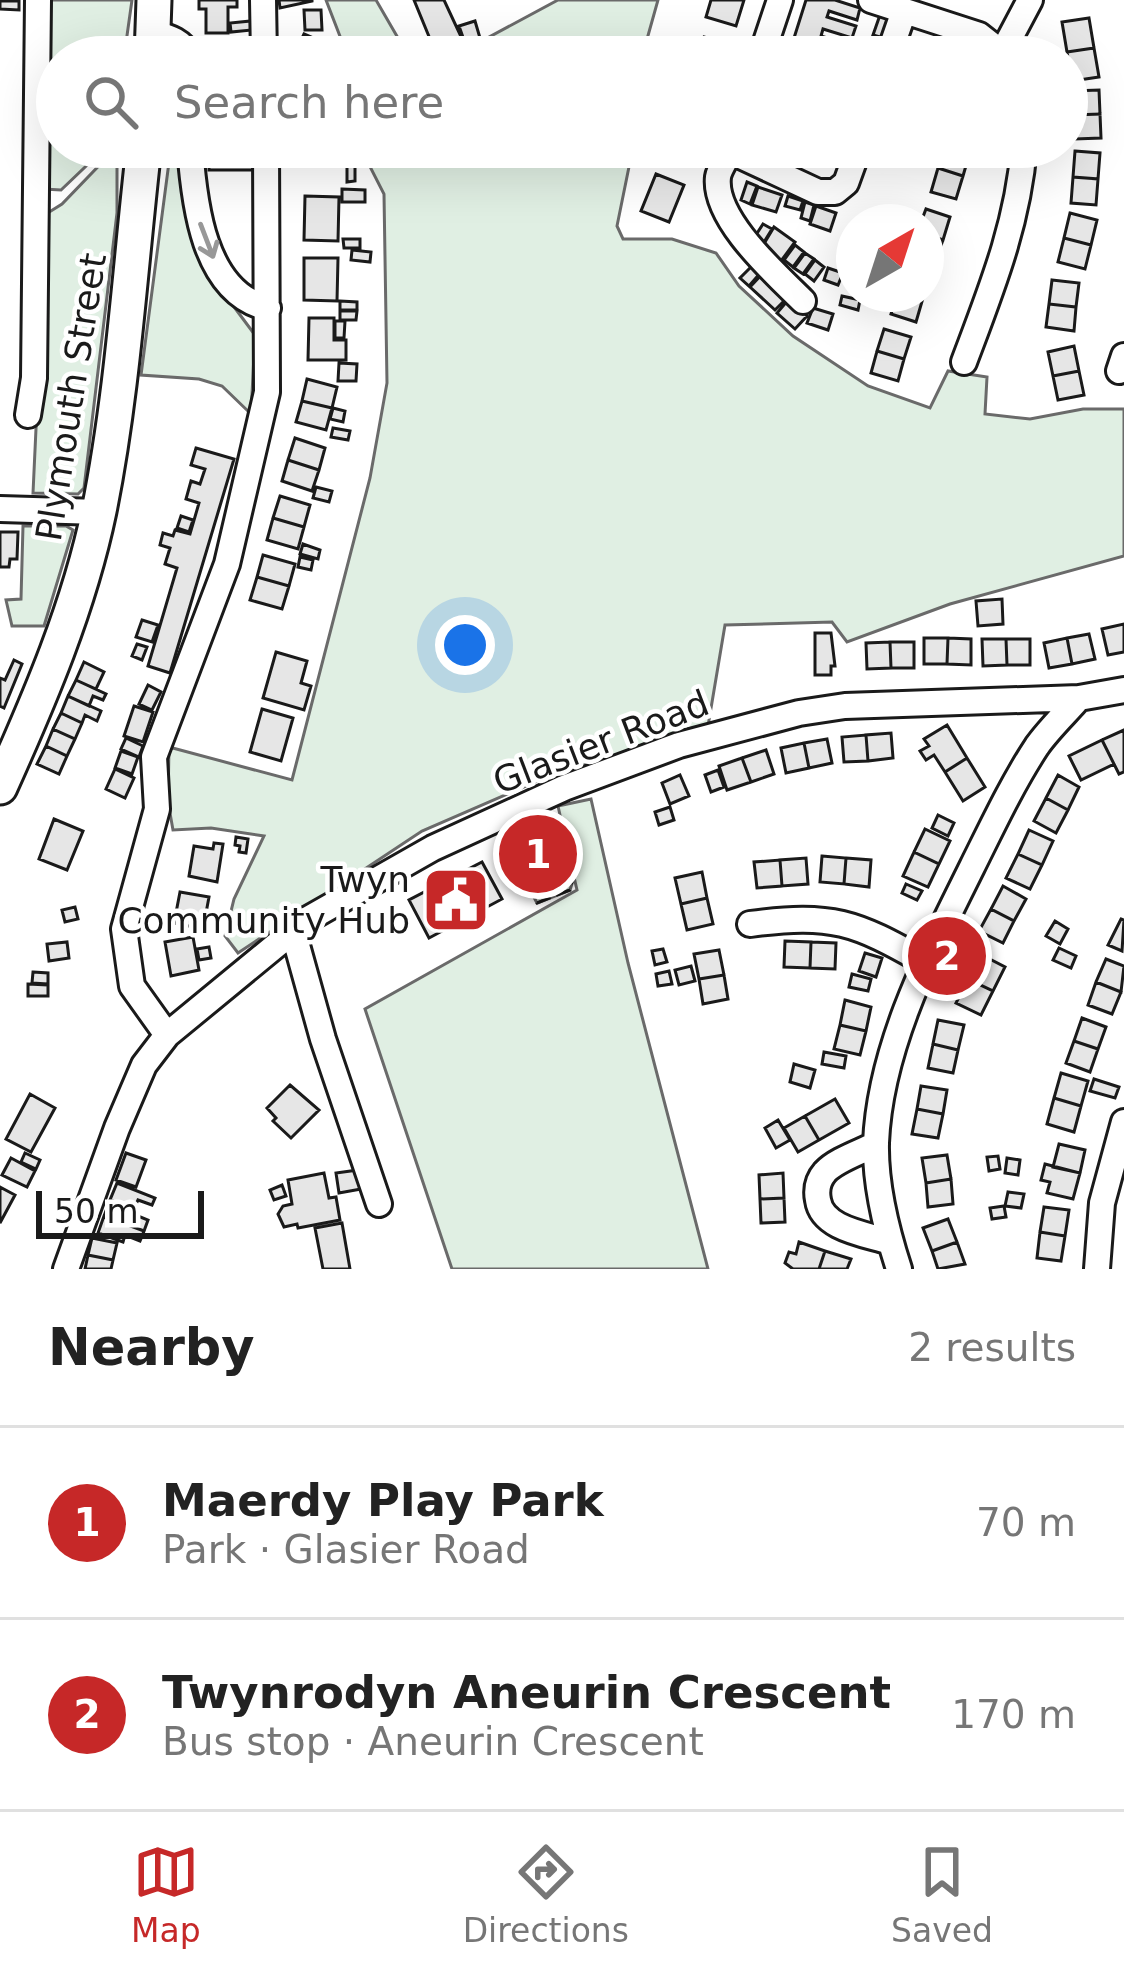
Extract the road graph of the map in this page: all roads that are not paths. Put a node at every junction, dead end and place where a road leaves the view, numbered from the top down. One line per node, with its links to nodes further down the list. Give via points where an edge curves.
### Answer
1 (38, 0): 7 (street)
2 (263, 0): 8 (street)
3 (781, 0): 9 (street)
4 (871, 0): 6 (street)
5 (1030, 0): 12 (street)
6 (904, 10): 10 (street); 11 (street)
7 (38, 36)
8 (264, 36)
9 (768, 36)
10 (895, 36)
11 (982, 36)
12 (1013, 36)
13 (36, 168): 24 (street)
14 (142, 168): 26 (main road, Plymouth Street)
15 (192, 168): 22 (street, one-way to 22, via 198,216 218,268 246,302)
16 (266, 168): 22 (street)
17 (722, 168): 21 (street, via 723,200 748,245)
18 (769, 168): 19 (street, via 835,192)
19 (851, 168)
20 (1022, 168): 23 (street, via 1010,239)
21 (803, 301)
22 (268, 308): 34 (street, via 266,392 250,469 212,608 154,757 157,809 124,929 132,986)
23 (964, 362)
24 (28, 415)
25 (0, 508): 26 (street)
26 (99, 512): 29 (main road, Plymouth Street, via 57,652)
27 (1124, 689): 28 (street, Glasier Road)
28 (1079, 698): 32 (street, Glasier Road, via 844,706 680,745 433,848); 33 (street, via 1038,745)
29 (12, 728): 30 (main road, Plymouth Street)
30 (0, 787)
31 (750, 924): 33 (street, via 804,916 866,928)
32 (292, 931): 34 (street, Glasier Road); 37 (street)
33 (926, 962): 36 (street, via 896,1047)
34 (166, 1035): 39 (street, Glasier Road, via 117,1128)
35 (1124, 1122): 41 (street, via 1102,1203)
36 (876, 1144): 38 (street); 38 (street, via 826,1171 818,1202 835,1224)
37 (379, 1204)
38 (890, 1242): 40 (street)
39 (66, 1269)
40 (899, 1269)
41 (1097, 1269)

